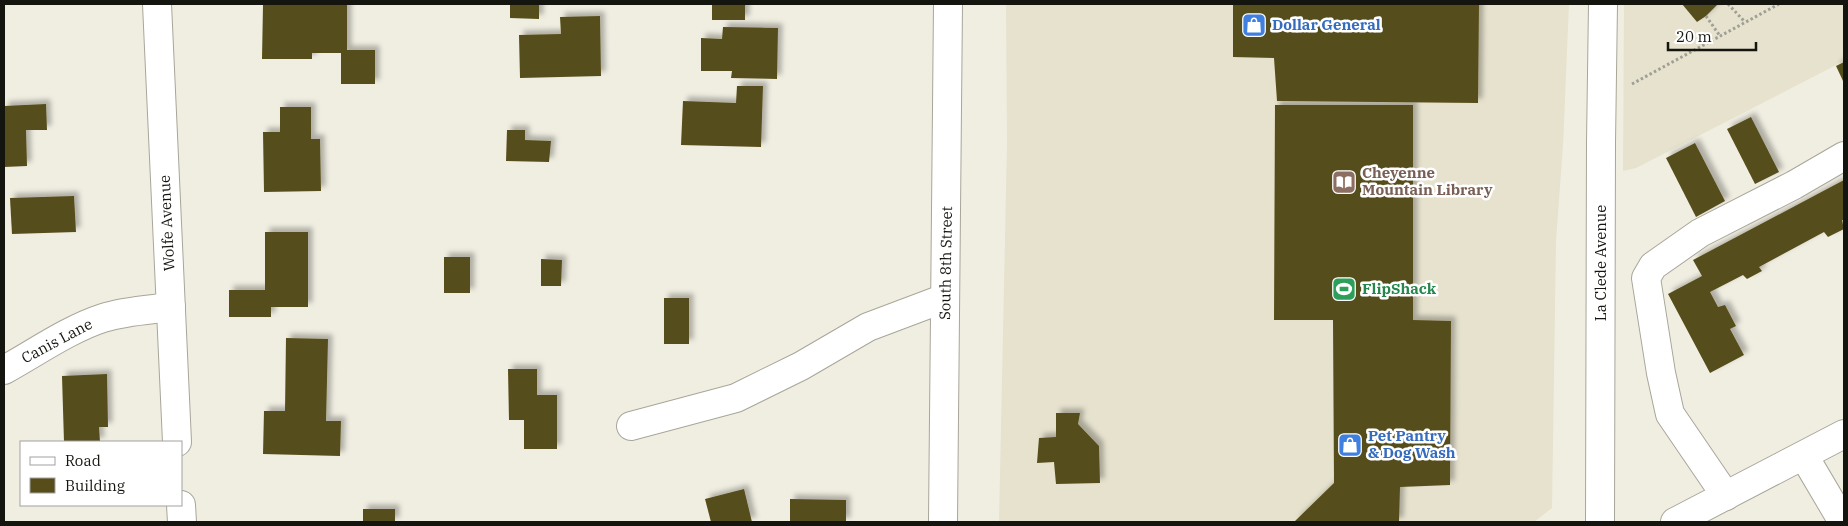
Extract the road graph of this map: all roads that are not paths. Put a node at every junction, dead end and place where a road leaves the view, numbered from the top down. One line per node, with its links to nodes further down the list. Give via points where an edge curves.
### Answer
1 (157, 4): 6 (street, Wolfe Avenue)
2 (948, 4): 5 (street, South 8th Street)
3 (1603, 4): 16 (street, La Clede Avenue)
4 (1844, 156): 12 (street, via 1700,233 1653,266 1646,278 1670,414)
5 (945, 298): 8 (street, via 868,328 736,398); 15 (street, South 8th Street)
6 (171, 307): 7 (street, Canis Lane, via 103,318); 10 (street, Wolfe Avenue)
7 (4, 370)
8 (631, 426)
9 (1844, 434): 11 (street)
10 (177, 441)
11 (1804, 456): 12 (street); 18 (street)
12 (1726, 496): 17 (street)
13 (181, 506): 14 (street)
14 (182, 522)
15 (943, 522)
16 (1600, 522)
17 (1675, 522)
18 (1843, 522)

